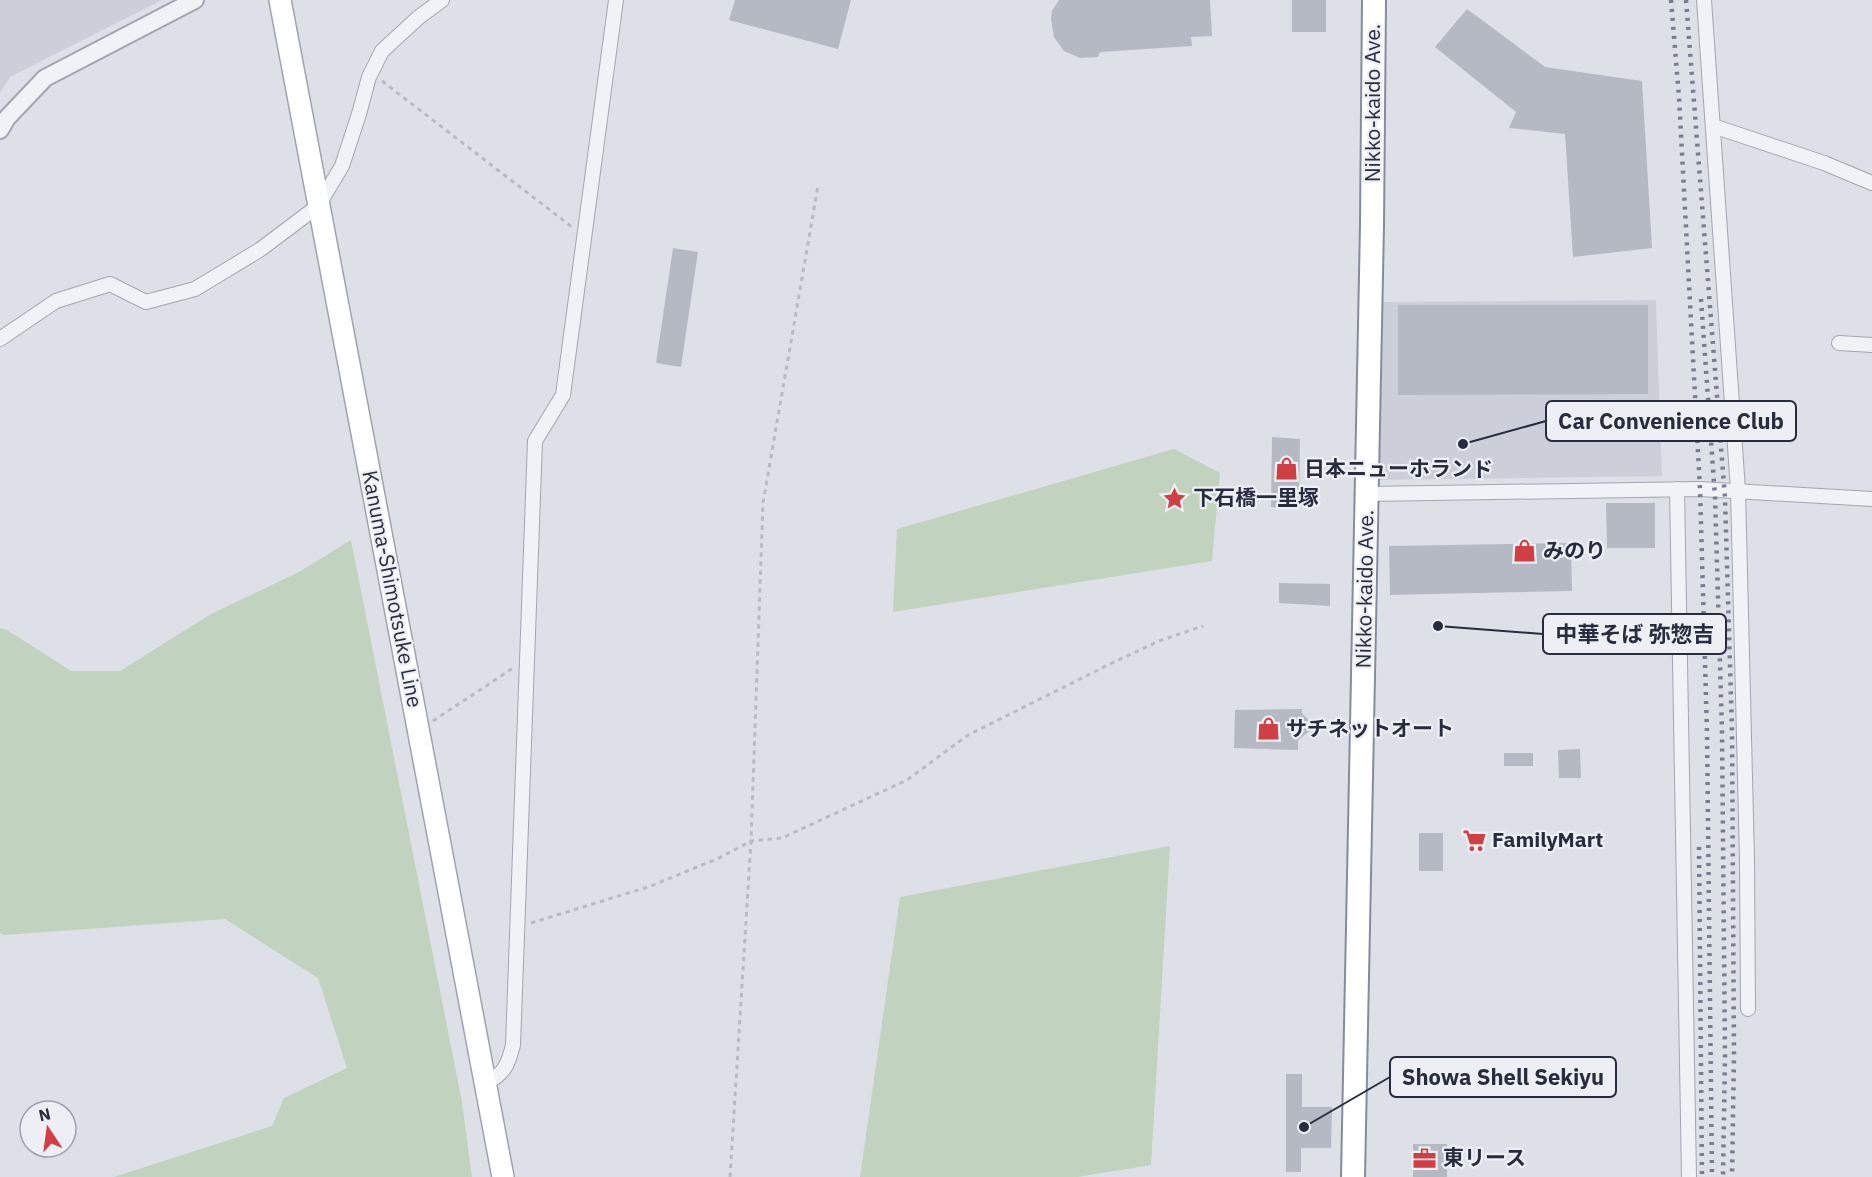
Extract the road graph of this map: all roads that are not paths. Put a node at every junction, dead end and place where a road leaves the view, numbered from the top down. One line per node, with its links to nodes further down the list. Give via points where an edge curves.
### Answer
1 (195, 0): 8 (street, via 45,78)
2 (280, 0): 10 (main road, Kanuma-Shimotsuke Line)
3 (442, 0): 10 (street, via 382,51 371,72 342,166)
4 (616, 0): 19 (street, via 563,395 535,441 513,1045 499,1076)
5 (1374, 0): 16 (highway, Nikko-kaido Ave.)
6 (1704, 0): 7 (street)
7 (1713, 126): 9 (street); 15 (street)
8 (0, 130)
9 (1872, 183)
10 (318, 206): 11 (street, via 261,249 195,289 146,302 110,284 56,301); 19 (main road, Kanuma-Shimotsuke Line)
11 (0, 339)
12 (1839, 343): 13 (street)
13 (1872, 345)
14 (1677, 489): 15 (street); 16 (street); 22 (street)
15 (1738, 490): 17 (street); 18 (street)
16 (1367, 494): 21 (highway, Nikko-kaido Ave.)
17 (1872, 499)
18 (1748, 1009)
19 (486, 1083): 20 (main road, Kanuma-Shimotsuke Line)
20 (503, 1177)
21 (1353, 1177)
22 (1689, 1177)

